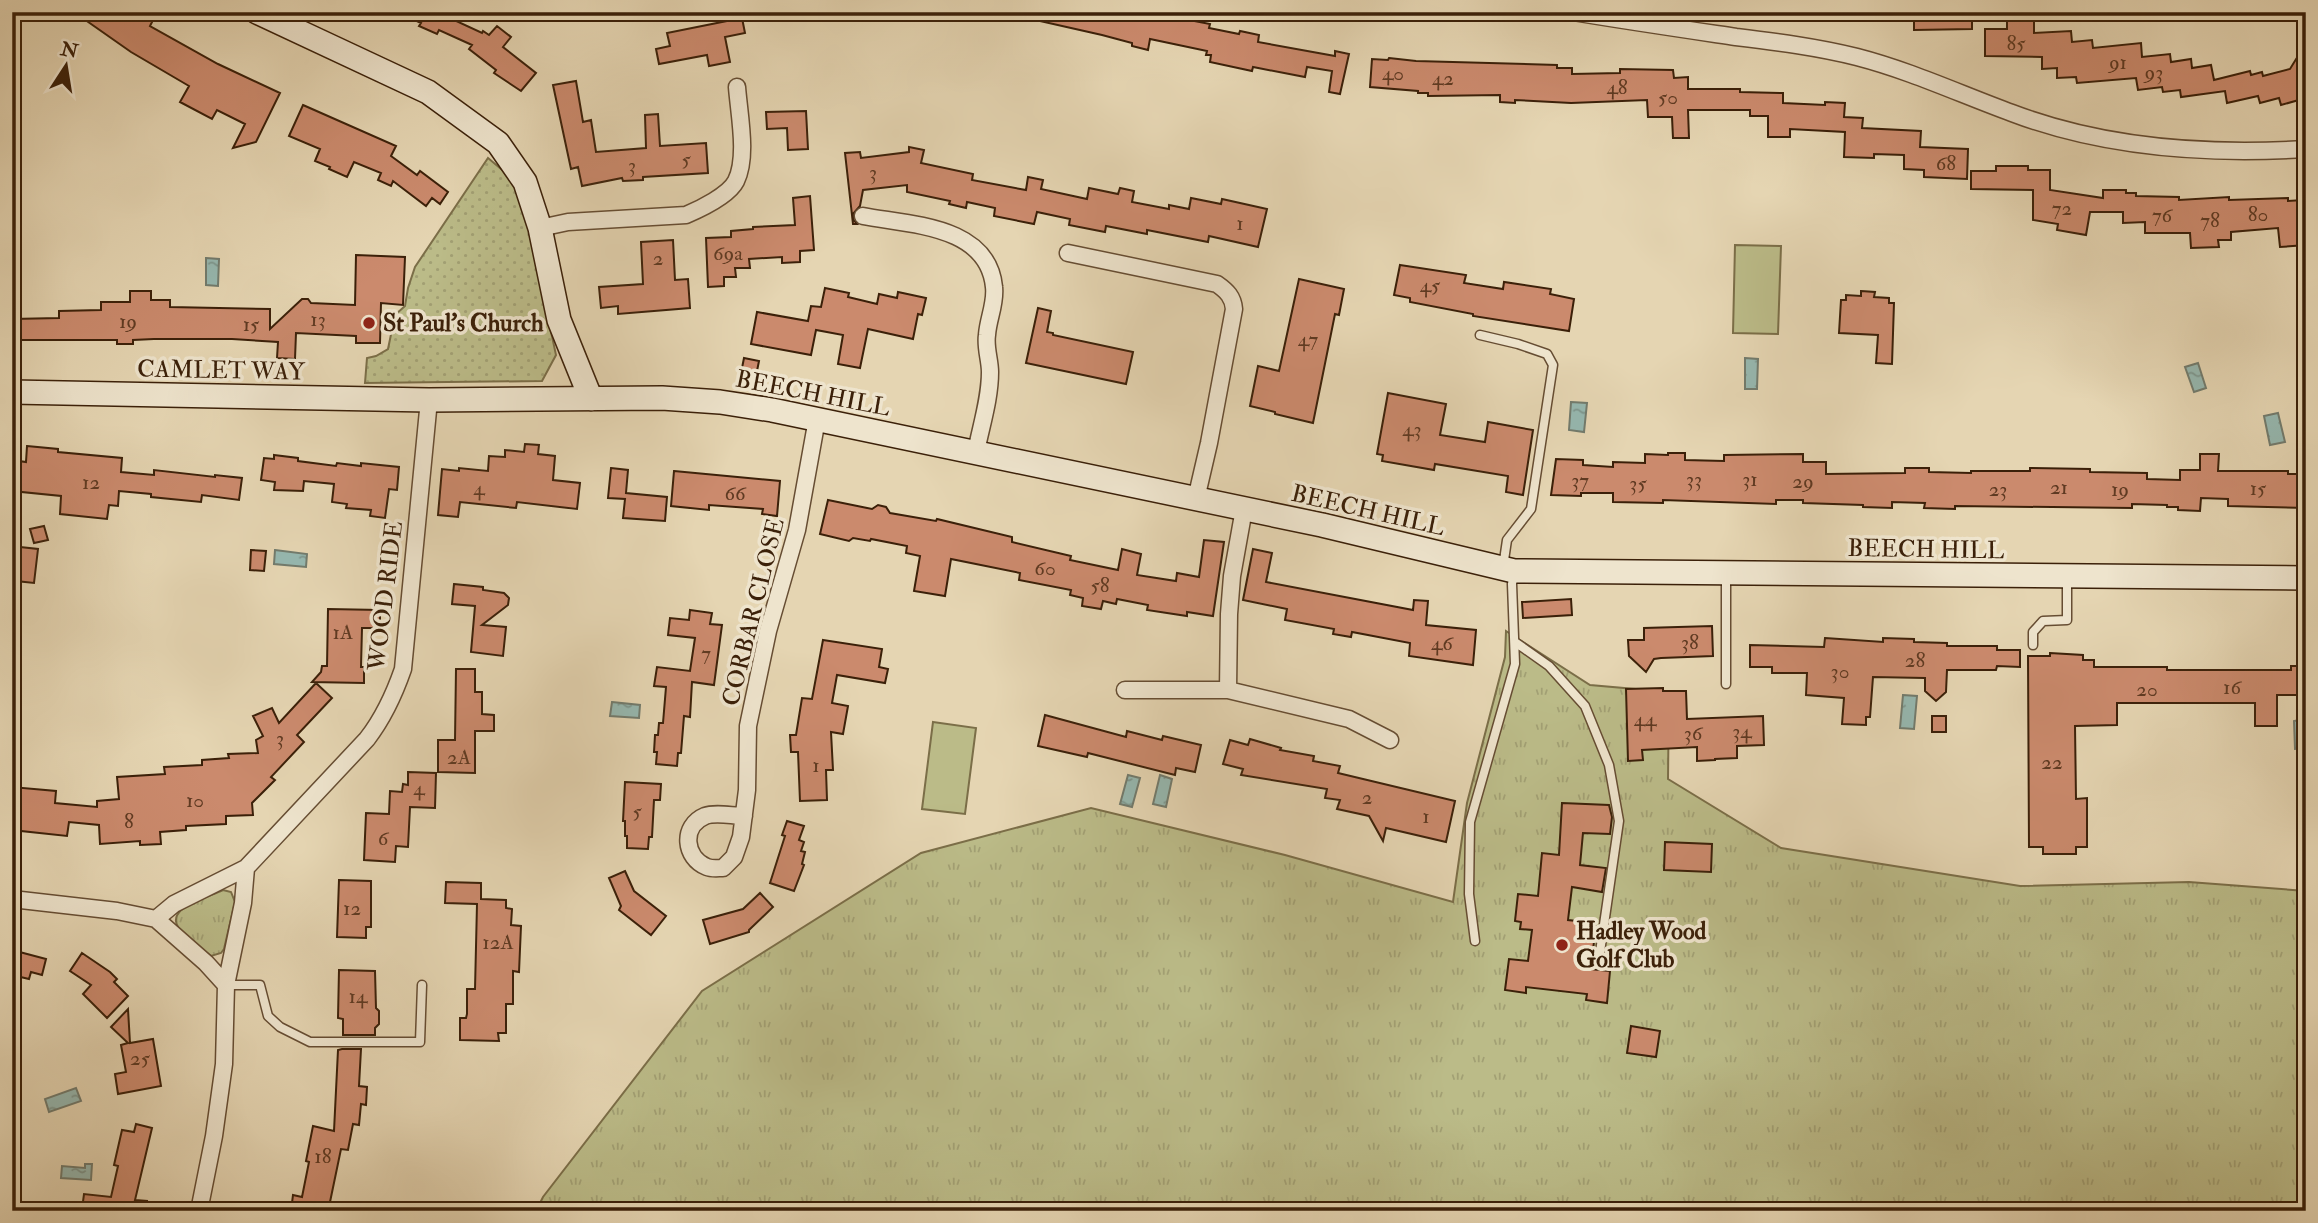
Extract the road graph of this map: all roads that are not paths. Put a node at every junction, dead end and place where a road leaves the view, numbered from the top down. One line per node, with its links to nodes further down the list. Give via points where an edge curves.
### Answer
1 (257, 12): 6 (street, via 428,92 465,117 498,143 525,182)
2 (1573, 12): 4 (street, via 1857,57 2012,114 2106,138 2212,150)
3 (737, 87): 6 (street, via 742,157 735,183 717,198 685,215)
4 (2306, 149)
5 (863, 216): 13 (street, via 962,237 981,254 995,288 986,335 990,372)
6 (540, 228): 10 (street, via 559,320)
7 (1068, 253): 14 (street, via 1217,284 1233,299)
8 (1479, 335): 16 (lane, via 1547,354 1553,365 1531,509 1507,540)
9 (12, 392): 11 (street, CAMLET WAY)
10 (591, 399): 11 (street, BEECH HILL); 12 (street, BEECH HILL, via 720,402)
11 (429, 400): 27 (street, WOOD RIDE, via 403,669 395,692 367,739)
12 (817, 419): 13 (street, BEECH HILL); 26 (street, CORBAR CLOSE, via 797,530 768,631 748,726)
13 (976, 452): 14 (street, BEECH HILL)
14 (1196, 499): 15 (street, BEECH HILL)
15 (1244, 509): 16 (street, BEECH HILL); 24 (street, via 1232,576)
16 (1508, 569): 17 (street, BEECH HILL); 20 (lane)
17 (1726, 574): 18 (street, BEECH HILL); 22 (lane)
18 (2067, 577): 19 (street, BEECH HILL); 21 (lane, via 2067,620 2043,621 2033,632)
19 (2306, 578)
20 (1515, 642): 30 (lane, via 1515,664 1470,822 1469,894); 31 (lane, via 1549,666 1584,706 1609,765 1619,821)
21 (2033, 645)
22 (1727, 684)
23 (1125, 690): 24 (street)
24 (1228, 691): 25 (street, via 1349,719)
25 (1390, 740)
26 (744, 816)
27 (246, 869): 29 (street, WOOD RIDE, via 174,904); 32 (street)
28 (12, 899): 29 (street)
29 (156, 919): 32 (street)
30 (1475, 942)
31 (1600, 952)
32 (226, 985): 33 (lane, via 260,985 268,1016 310,1042 421,1042); 34 (street, via 224,1064)
33 (422, 985)
34 (199, 1211)

